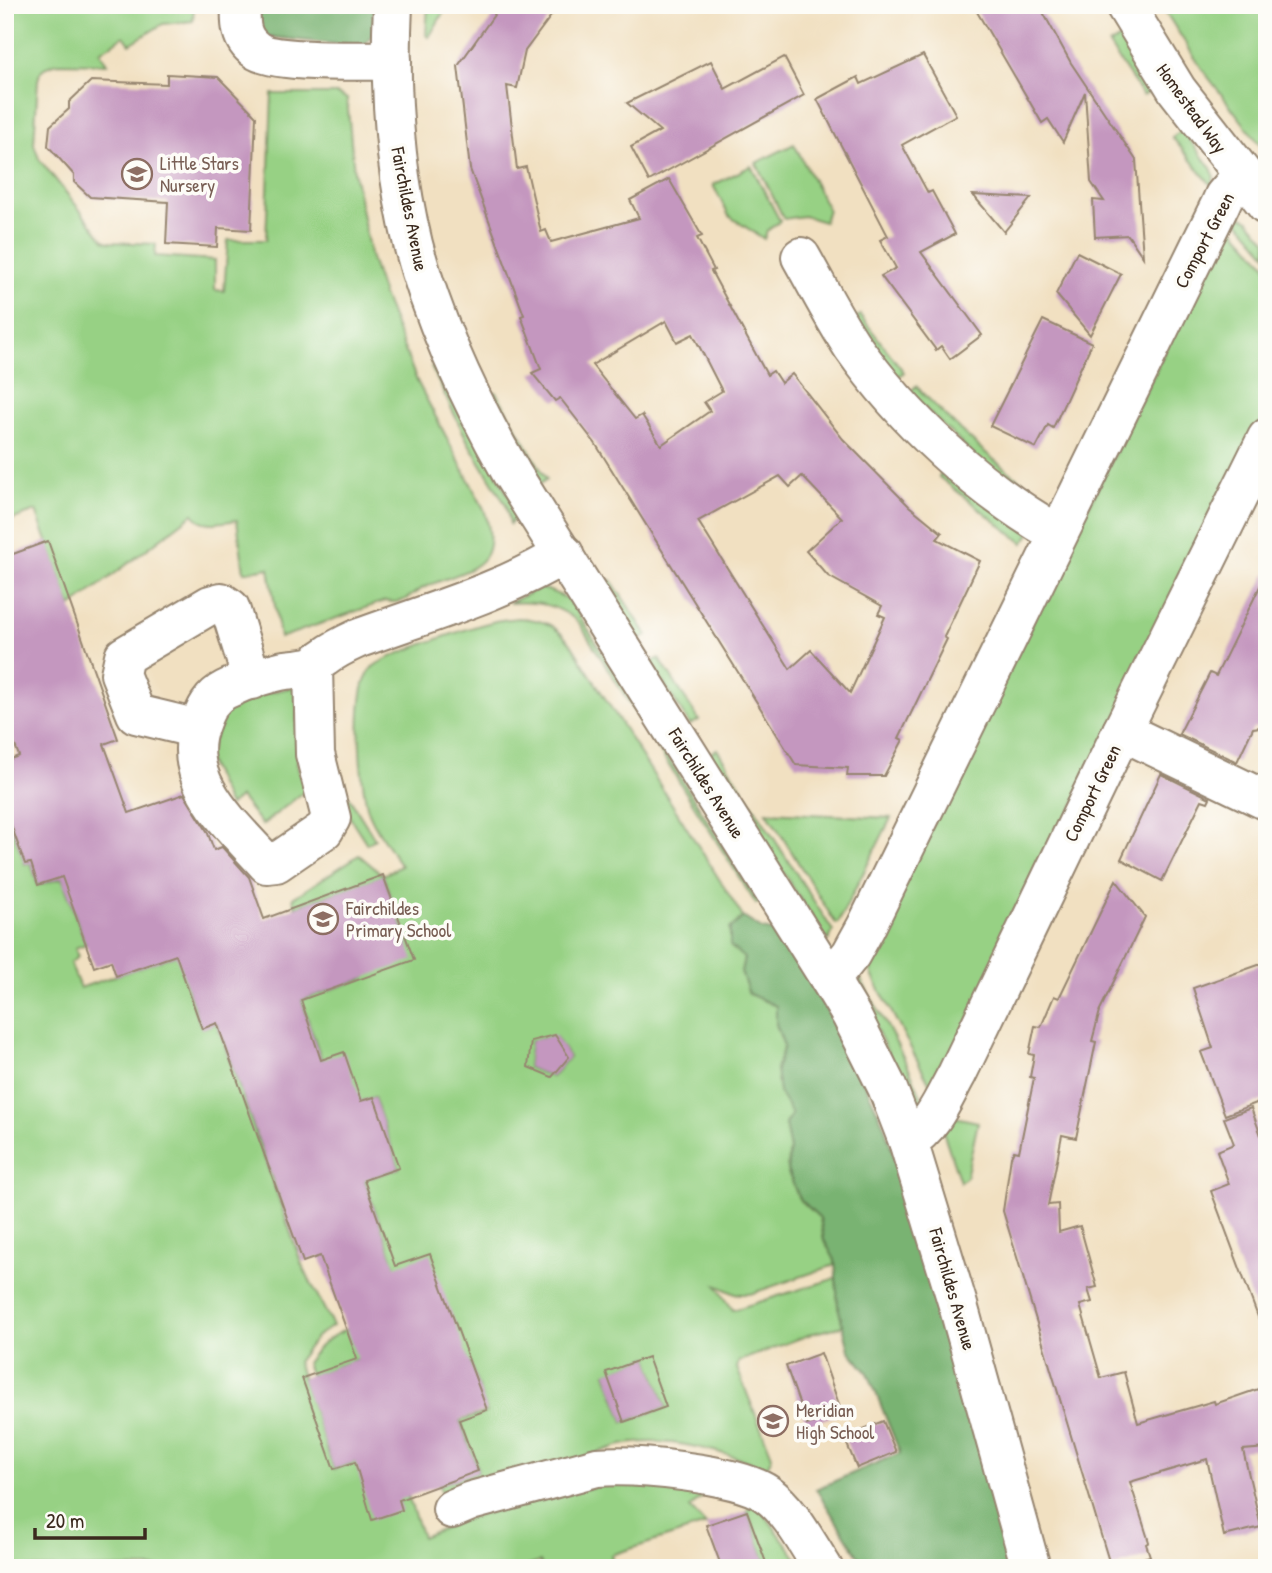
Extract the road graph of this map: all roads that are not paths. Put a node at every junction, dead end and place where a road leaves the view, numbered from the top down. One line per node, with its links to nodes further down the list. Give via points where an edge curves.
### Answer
1 (241, 5): 4 (street, via 244,38 265,55)
2 (393, 5): 4 (street, Fairchildes Avenue)
3 (1125, 5): 5 (street, Homestead Way, via 1177,90)
4 (392, 61): 10 (street, Fairchildes Avenue, via 407,216 432,306 484,424)
5 (1242, 176): 6 (street, Homestead Way); 9 (street, Comport Green, via 1224,196)
6 (1267, 205)
7 (802, 257): 9 (street, via 853,346 904,409 985,484)
8 (1267, 438): 14 (street, Comport Green)
9 (1058, 534): 16 (street, Comport Green, via 866,928)
10 (564, 554): 11 (street, via 493,590 354,641); 16 (street, Fairchildes Avenue)
11 (313, 666): 12 (street); 13 (street, via 315,754 331,818 324,830 276,863 267,864 222,814 204,786 194,749)
12 (252, 680): 13 (street, via 213,698); 13 (street, via 230,608 221,602 124,656 120,674 136,714)
13 (198, 729)
14 (1122, 731): 15 (street); 17 (street, Comport Green, via 957,1074 934,1115)
15 (1267, 801)
16 (830, 980): 17 (street, Fairchildes Avenue, via 887,1087)
17 (908, 1141): 20 (street, Fairchildes Avenue)
18 (452, 1509): 19 (street, via 597,1467 684,1471 745,1484 768,1494)
19 (823, 1568)
20 (1031, 1568)

